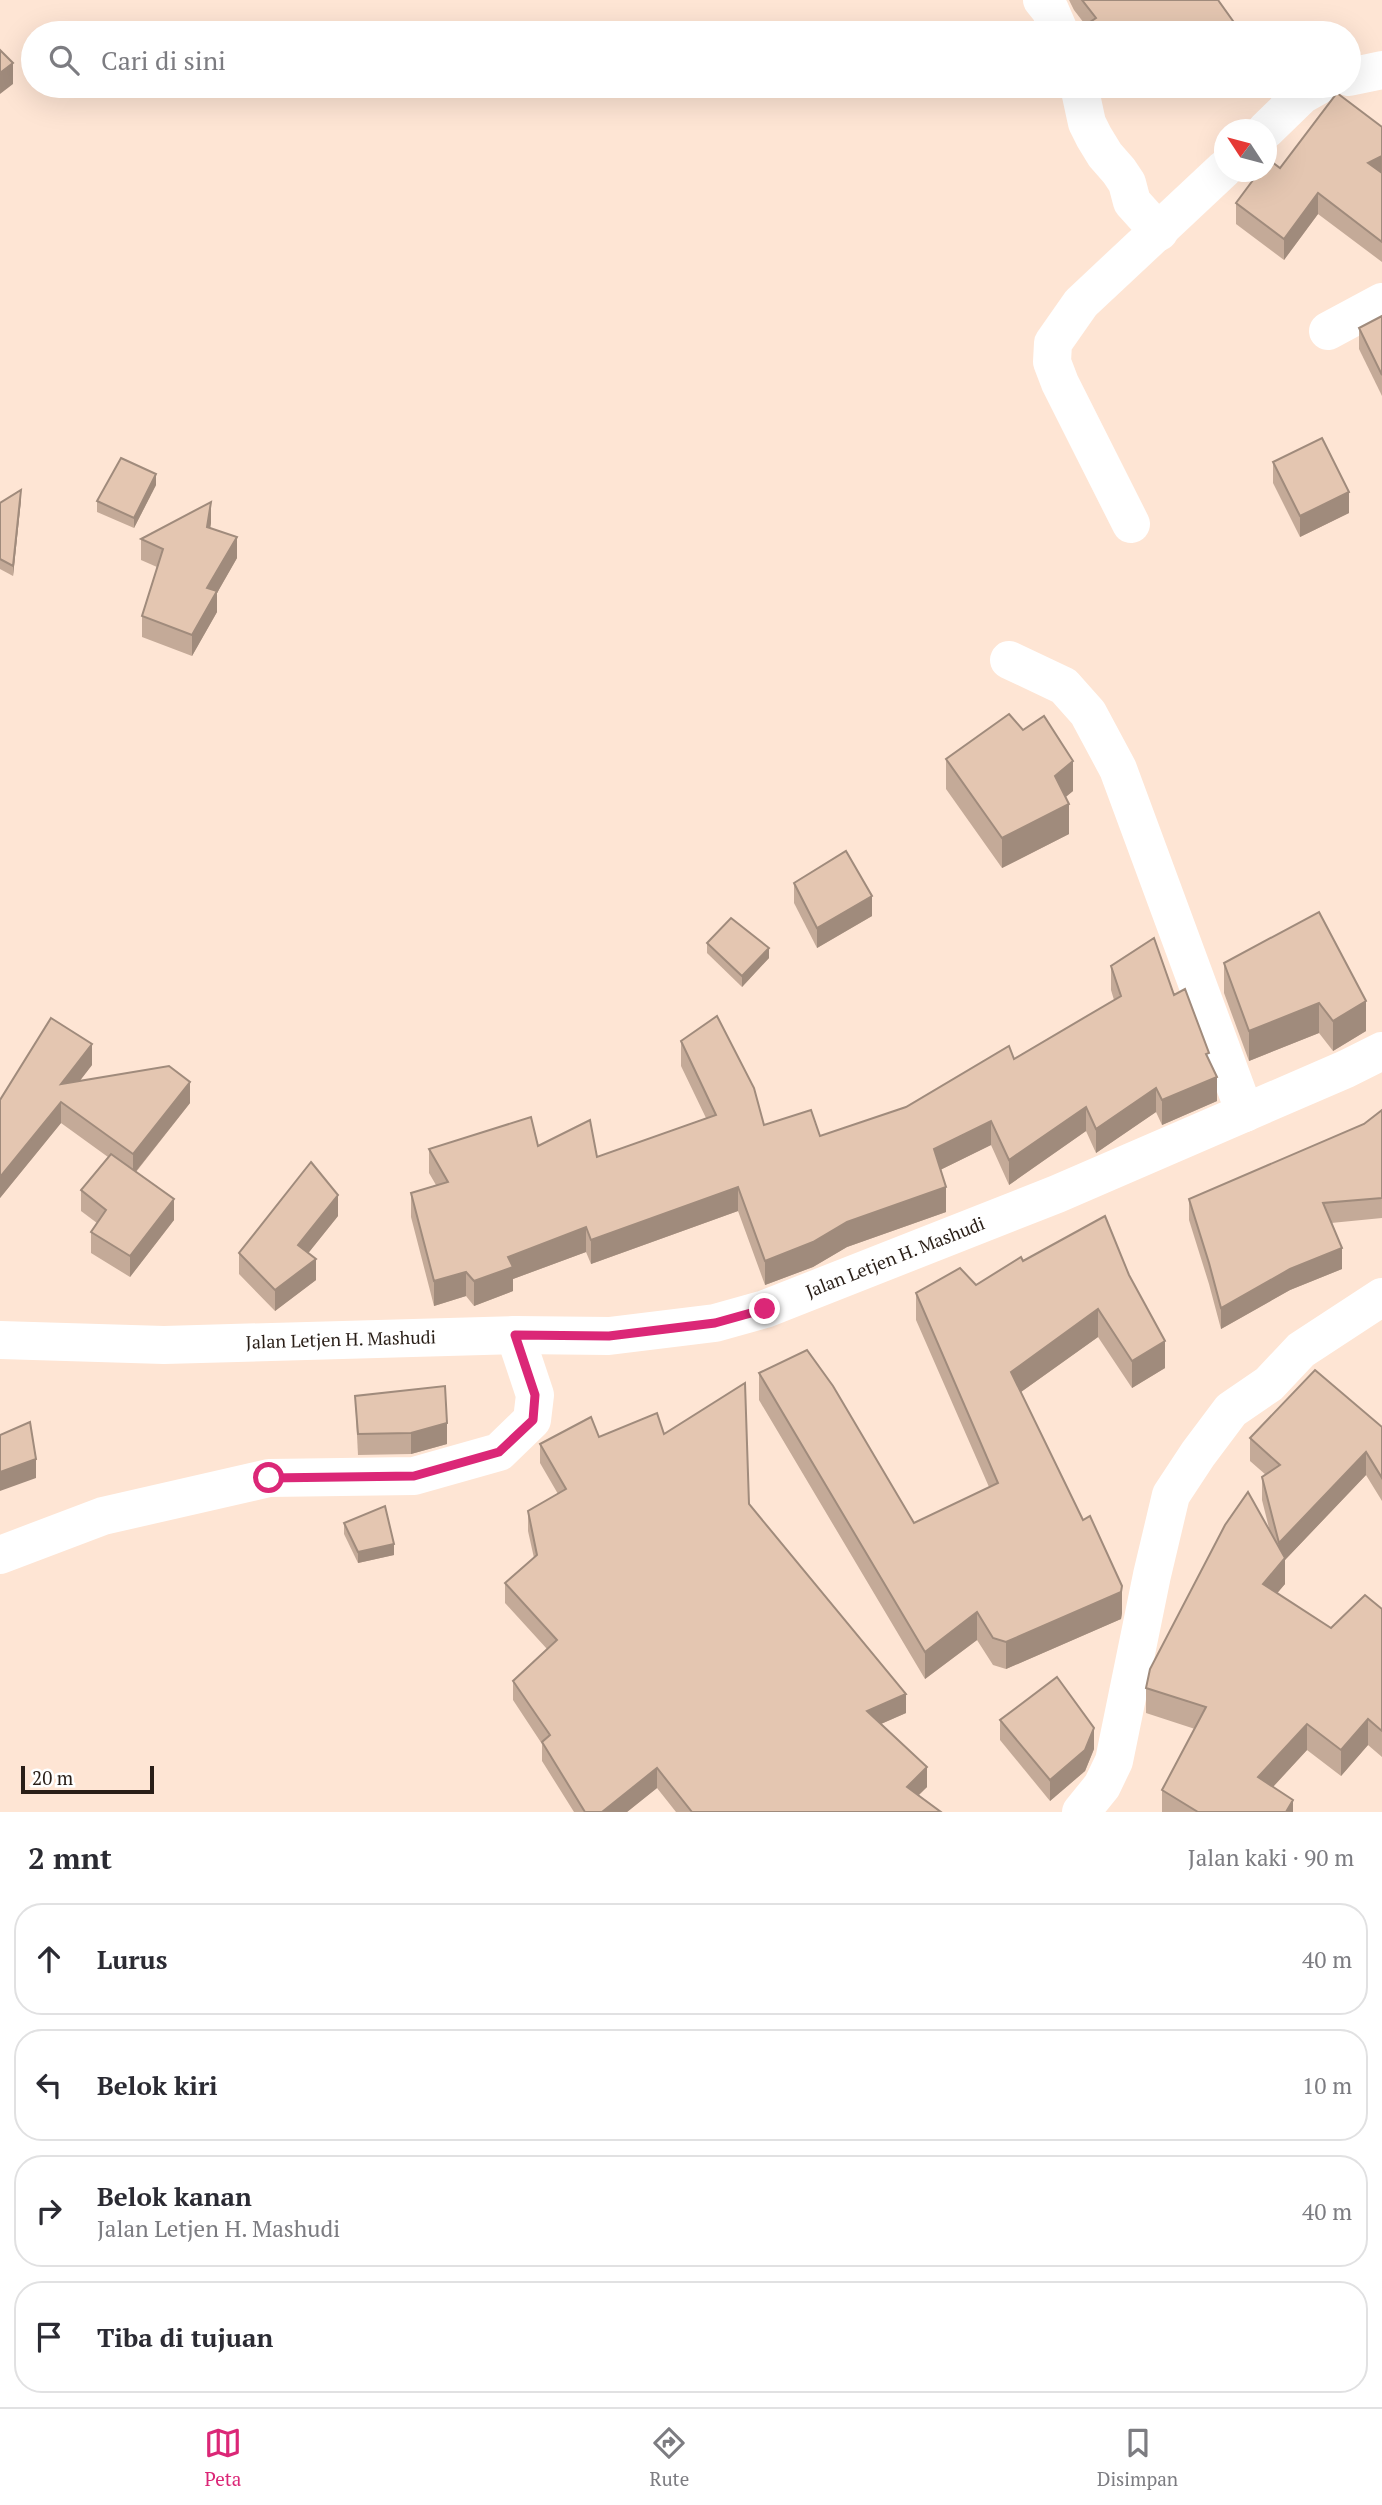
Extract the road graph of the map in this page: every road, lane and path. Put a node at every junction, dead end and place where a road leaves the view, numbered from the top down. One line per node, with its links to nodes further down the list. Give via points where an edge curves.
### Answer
1 (1042, 0): 2 (street)
2 (1055, 21)
3 (1082, 98): 7 (street, via 1094,137 1119,171 1132,201)
4 (1299, 98): 5 (street)
5 (1277, 119)
6 (1214, 179): 7 (street)
7 (1158, 232): 10 (street, via 1081,303 1053,343 1052,362 1060,383)
8 (1382, 302): 9 (street)
9 (1328, 331)
10 (1130, 524)
11 (1009, 660): 13 (street, via 1063,686 1088,713 1118,769)
12 (1382, 1051): 13 (street, Jalan Letjen H. Mashudi)
13 (1245, 1113): 15 (street, Jalan Letjen H. Mashudi, via 1057,1194 765,1309 715,1323 609,1336)
14 (1382, 1297): 18 (street, via 1301,1350 1269,1384 1231,1410 1171,1494 1114,1761 1102,1786)
15 (515, 1335): 16 (street, Jalan Letjen H. Mashudi, via 164,1345); 17 (street, via 535,1395 533,1420 499,1452 414,1476 269,1478 103,1516)
16 (0, 1340)
17 (0, 1555)
18 (1081, 1812)

